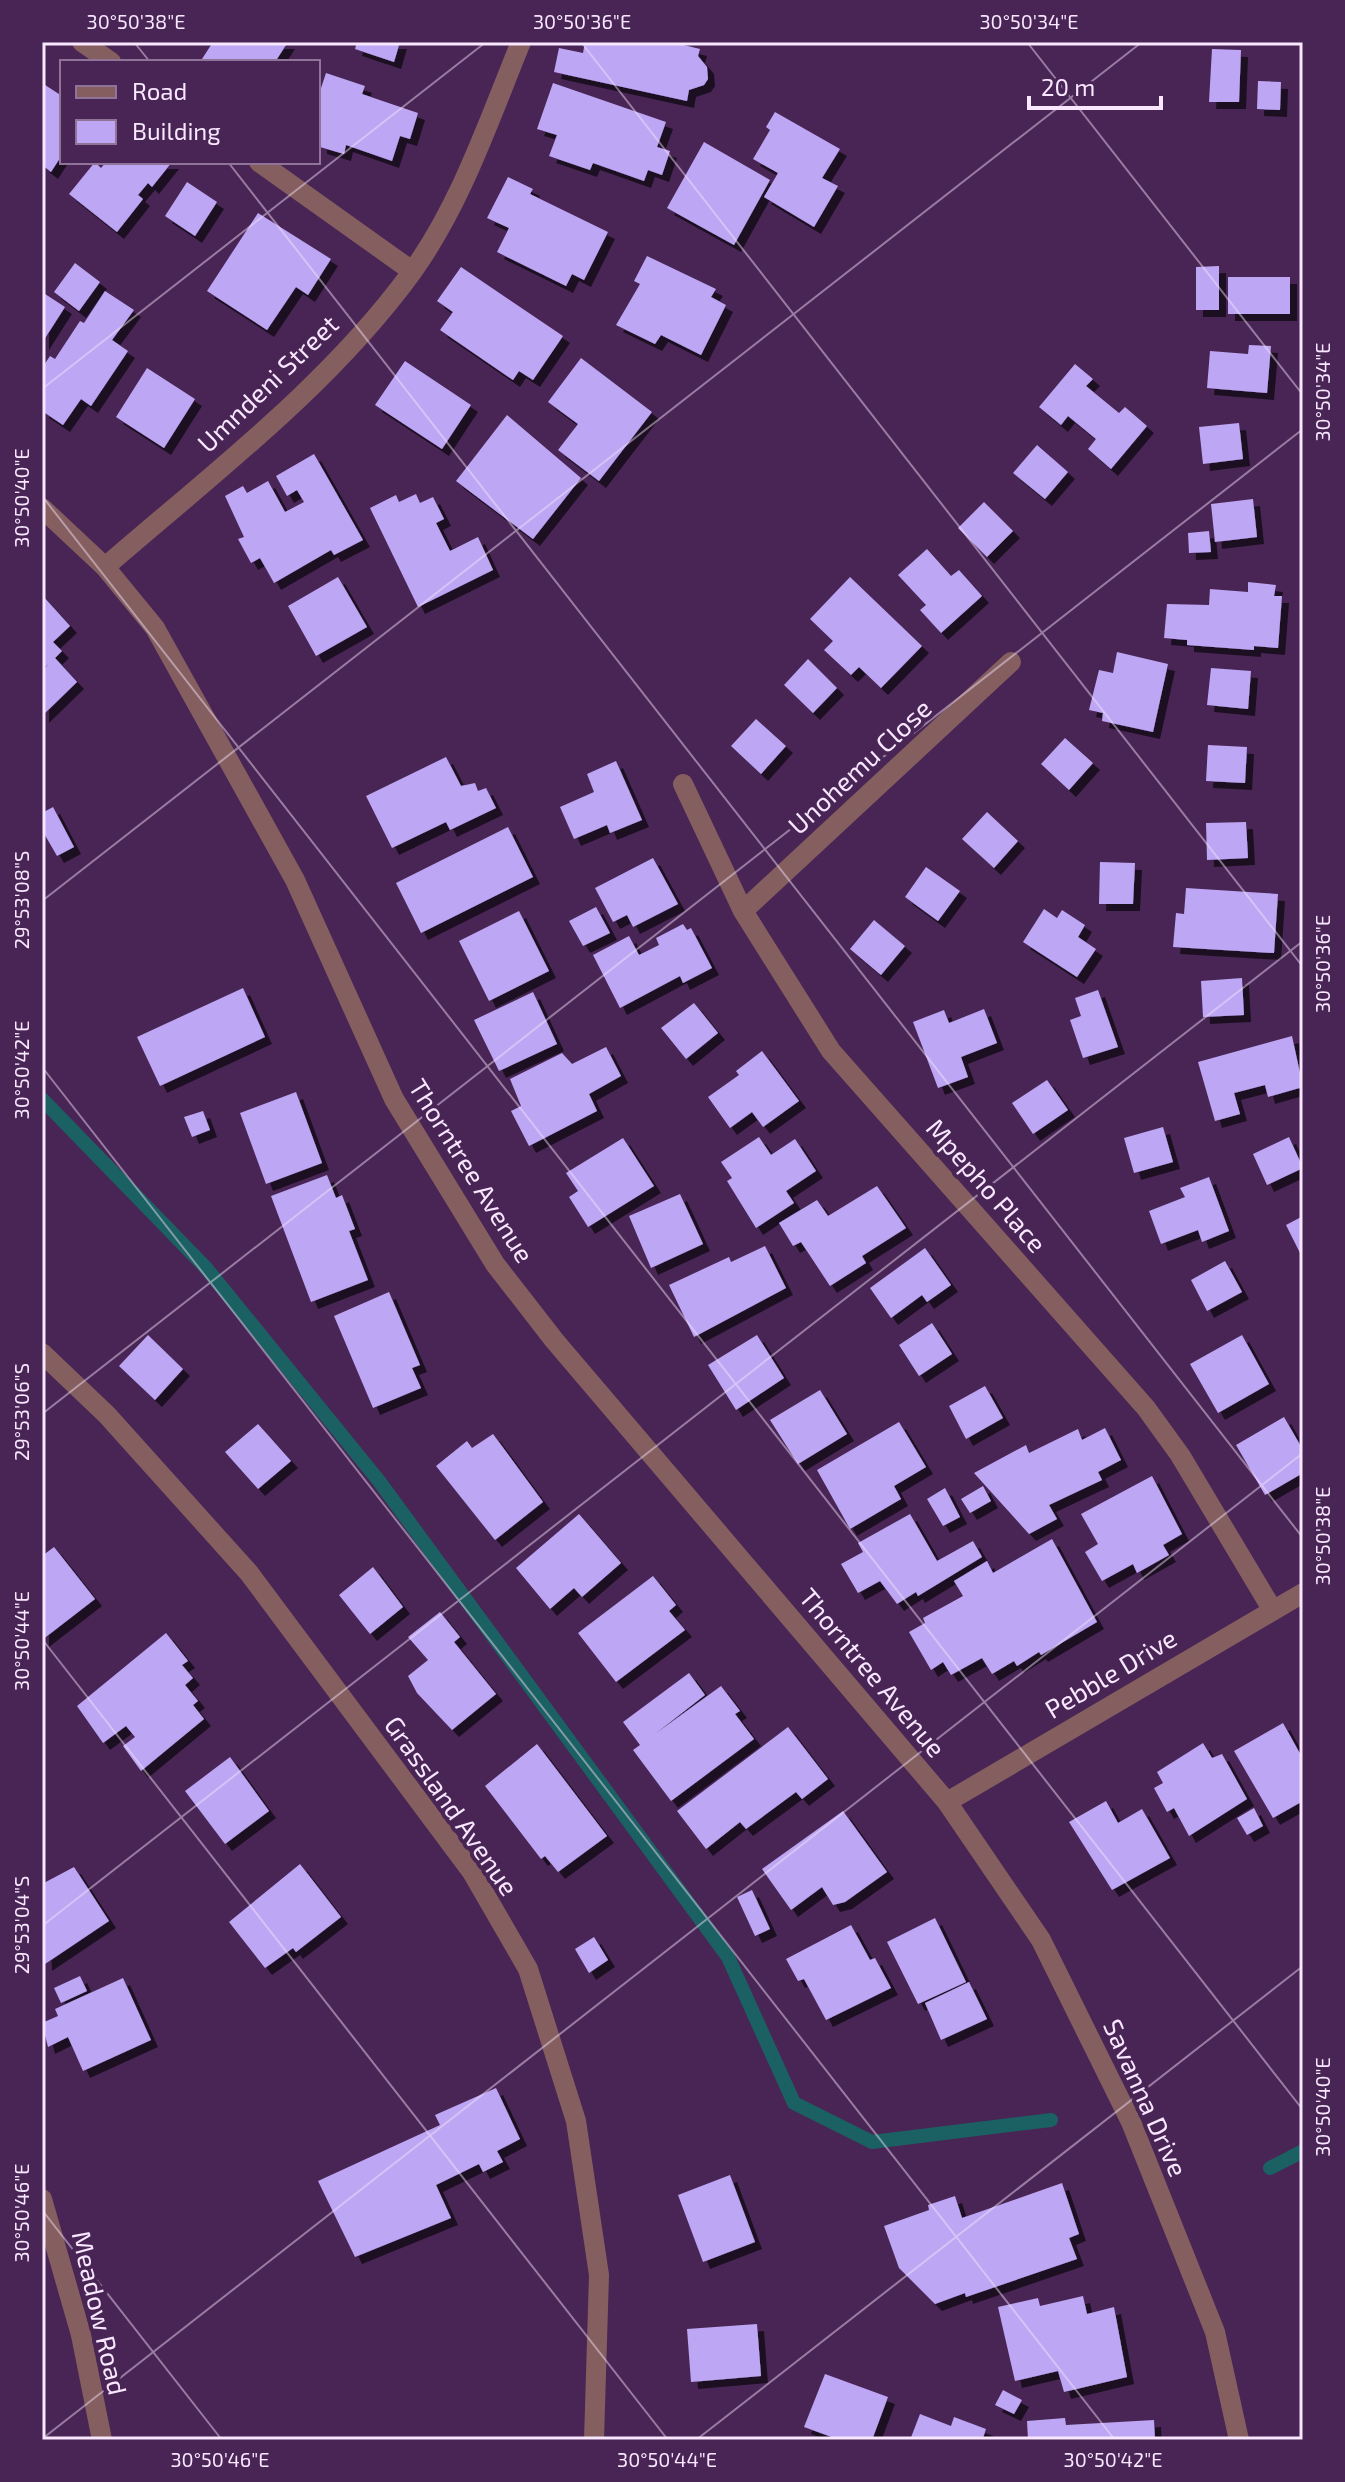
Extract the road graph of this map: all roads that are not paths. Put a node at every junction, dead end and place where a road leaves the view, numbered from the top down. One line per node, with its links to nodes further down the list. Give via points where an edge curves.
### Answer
1 (82, 42): 3 (street)
2 (521, 42): 5 (street, Umndeni Street, via 461,187)
3 (108, 60)
4 (262, 164): 5 (street)
5 (412, 271): 7 (street, Umndeni Street, via 332,367)
6 (42, 508): 7 (street, Thorntree Avenue)
7 (105, 567): 14 (street, Thorntree Avenue, via 155,628 295,880 394,1099 495,1264)
8 (1011, 662): 10 (street, Unohemu Close)
9 (683, 784): 10 (street, Mpepho Place)
10 (743, 911): 13 (street, Mpepho Place, via 831,1051 1146,1408)
11 (42, 1353): 17 (street, Grassland Avenue, via 107,1415 249,1573 472,1872 528,1969 576,2121 599,2275)
12 (1303, 1593): 13 (street, Pebble Drive)
13 (1272, 1609): 14 (street, Pebble Drive)
14 (947, 1802): 18 (street, Savanna Drive, via 1041,1940 1131,2122 1215,2332)
15 (42, 2199): 16 (street, Meadow Road, via 81,2335)
16 (102, 2440)
17 (594, 2440)
18 (1239, 2440)

